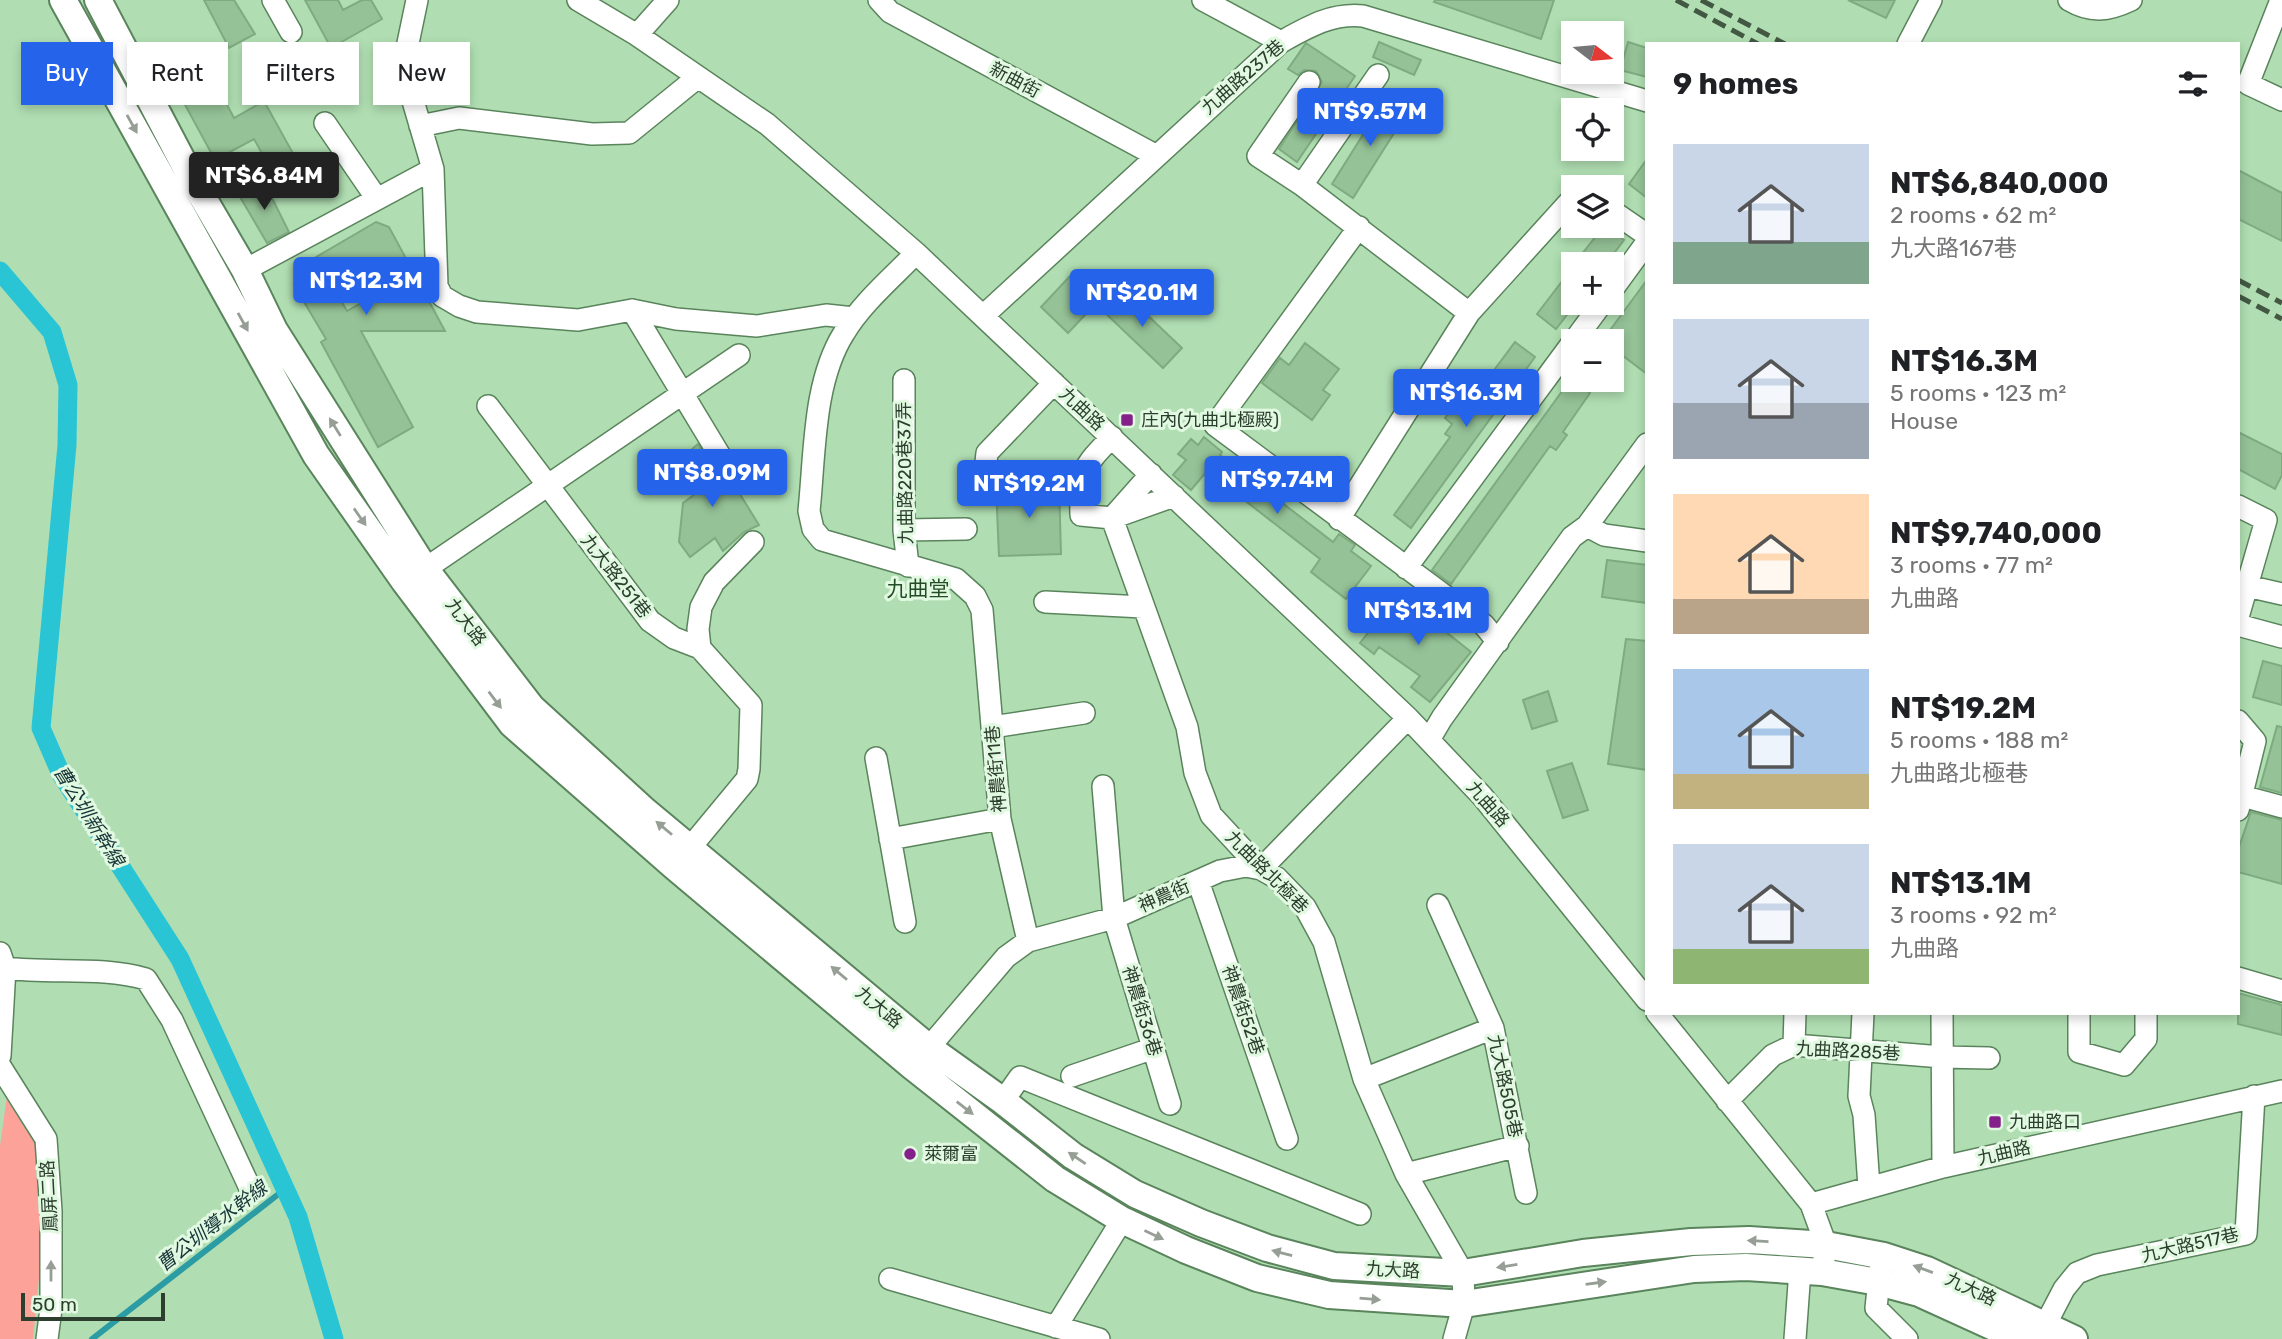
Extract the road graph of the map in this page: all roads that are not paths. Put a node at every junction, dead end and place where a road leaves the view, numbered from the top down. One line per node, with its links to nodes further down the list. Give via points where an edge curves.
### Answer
1 (63, 0): 107 (main road, 九大路, one-way to 107, via 316,455 512,724 675,867)
2 (98, 0): 34 (main road, 九大路)
3 (273, 0): 13 (street)
4 (417, 0): 23 (street, via 403,67)
5 (578, 0): 14 (street, 九曲路)
6 (668, 0): 14 (street)
7 (1203, 0): 15 (street)
8 (1931, 0): 16 (street)
9 (2068, 0): 10 (street, via 2082,8 2103,10)
10 (2131, 0)
11 (2281, 0): 21 (street, via 2248,84)
12 (888, 4): 24 (street, 新曲街)
13 (291, 32)
14 (637, 35): 18 (street, 九曲路)
15 (1281, 42): 20 (street, 九曲路237巷, via 1322,20 1343,14 1363,16); 24 (street, 九曲路237巷)
16 (1909, 42)
17 (1378, 75): 26 (street)
18 (698, 77): 23 (street, via 629,133 592,134 459,118); 33 (street, 九曲路, via 767,124)
19 (1309, 82): 26 (street, via 1258,156)
20 (1645, 100)
21 (2282, 100)
22 (325, 123): 27 (street)
23 (420, 126): 25 (street)
24 (1155, 155): 38 (street, 九曲路237巷)
25 (433, 169): 27 (street); 36 (street, via 437,286 442,296 477,312 578,320)
26 (1302, 185): 30 (street)
27 (377, 199): 34 (street)
28 (1561, 211): 37 (street)
29 (1624, 219): 31 (street)
30 (1359, 227): 37 (street); 55 (street, via 1215,425)
31 (1645, 233)
32 (1645, 245): 35 (street)
33 (916, 253): 38 (street, 九曲路); 39 (street)
34 (245, 270): 64 (main road, 九大路, one-way to 34, via 274,330)
35 (1624, 274)
36 (632, 310): 39 (street, via 757,326 826,314); 44 (street)
37 (1469, 313): 55 (street)
38 (983, 316): 43 (street, 九曲路)
39 (854, 318): 62 (street, via 823,379 809,511 813,529 822,540)
40 (738, 355): 44 (street)
41 (1561, 358): 63 (street)
42 (904, 380): 59 (street, 九曲路220巷37弄)
43 (1054, 383): 46 (street, 九曲路); 51 (street, via 987,453)
44 (684, 393): 49 (street); 50 (street)
45 (488, 406): 50 (street, 九大路251巷)
46 (1112, 437): 48 (street, 九曲路); 54 (street, via 1087,463 1080,491 1081,515)
47 (1645, 446): 57 (street)
48 (1151, 474): 52 (street, 九曲路); 54 (street)
49 (734, 479)
50 (547, 485): 64 (street); 73 (street, 九大路251巷, via 650,621 674,638)
51 (983, 490)
52 (1174, 496): 54 (street); 75 (street, 九曲路)
53 (2240, 507): 56 (street)
54 (1112, 518): 68 (street, 九曲路北極巷)
55 (1339, 519): 63 (street)
56 (2274, 523): 65 (street)
57 (1587, 526): 60 (street, via 1604,535); 72 (street, via 1572,537)
58 (966, 529): 59 (street)
59 (904, 530): 62 (street, 九曲路220巷37弄)
60 (1645, 541)
61 (753, 542): 73 (street, via 714,582 701,607)
62 (908, 566): 77 (street, 神農街11巷, via 956,579 975,596 982,610)
63 (1406, 568): 72 (street, via 1484,625)
64 (425, 569): 85 (main road, 九大路, one-way to 64, via 531,707)
65 (2247, 586): 66 (street); 69 (street)
66 (2282, 594)
67 (1045, 602): 68 (street)
68 (1143, 607): 86 (street, 九曲路北極巷, via 1187,727 1195,774 1211,815)
69 (2240, 610)
70 (2240, 626): 71 (street)
71 (2282, 637)
72 (1498, 642): 78 (street)
73 (700, 648): 85 (street, via 751,705 749,769 747,779)
74 (1084, 713): 77 (street)
75 (1408, 718): 78 (street, 九曲路); 86 (street)
76 (2240, 723): 81 (street, via 2255,741)
77 (992, 727): 83 (street, 神農街11巷)
78 (1429, 740): 95 (street, 九曲路, via 1482,796)
79 (876, 758): 84 (street)
80 (1103, 786): 89 (street, 神農街36巷)
81 (2240, 803): 82 (street)
82 (2282, 807)
83 (1000, 819): 84 (street); 91 (street, 神農街11巷)
84 (890, 839): 90 (street)
85 (689, 849): 107 (main road, 九大路, one-way to 85)
86 (1261, 869): 87 (street, 神農街, via 1246,866); 112 (street, 九曲路北極巷, via 1277,878 1305,907 1324,942)
87 (1198, 881): 89 (street, 神農街); 118 (street, 神農街52巷)
88 (1438, 905): 102 (street, 九大路505巷)
89 (1114, 918): 91 (street, 神農街); 104 (street, 神農街36巷)
90 (905, 922)
91 (1028, 941): 107 (street, 神農街, via 1006,957)
92 (3, 961): 106 (street); 122 (street, via 36,972 127,974 146,979 172,1020)
93 (2240, 979): 94 (street)
94 (2282, 991)
95 (1645, 998)
96 (1659, 1015): 116 (street)
97 (1795, 1015): 103 (street)
98 (1863, 1015): 105 (street)
99 (1942, 1015): 108 (street)
100 (2079, 1015): 101 (street, via 2079,1052 2124,1065 2146,1039)
101 (2146, 1015)
102 (1493, 1028): 112 (street); 119 (street, 九大路505巷)
103 (1794, 1045): 105 (street, 九曲路285巷); 116 (street, 九曲路285巷, via 1773,1055)
104 (1154, 1048): 111 (street); 117 (street, 神農街36巷)
105 (1861, 1051): 108 (street, 九曲路285巷); 123 (street, via 1859,1096)
106 (0, 1056)
107 (920, 1057): 115 (main road, 九大路); 127 (main road, 九大路, one-way to 127, via 1055,1179)
108 (1942, 1057): 109 (street, 九曲路285巷); 120 (street)
109 (1989, 1058)
110 (0, 1066): 137 (street, 鳳屏二路, one-way to 110, via 51,1211 46,1139)
111 (1072, 1076)
112 (1364, 1079): 121 (street, 九曲路北極巷)
113 (2282, 1091): 114 (street, 九曲路)
114 (2253, 1096): 120 (street, 九曲路); 136 (street, 九大路517巷, via 2246,1234 2096,1265 2077,1273)
115 (1003, 1101): 126 (street, via 1020,1077); 131 (main road, 九大路, one-way to 115, via 1334,1266 1267,1248 1135,1194 1073,1156)
116 (1727, 1101): 125 (street)
117 (1171, 1104)
118 (1287, 1139)
119 (1518, 1146): 121 (street); 124 (street, 九大路505巷)
120 (1943, 1167): 123 (street, 九曲路)
121 (1406, 1174): 131 (street, 九曲路北極巷)
122 (249, 1186)
123 (1869, 1187): 125 (street, 九曲路)
124 (1526, 1193)
125 (1811, 1204): 128 (street)
126 (1360, 1214)
127 (1122, 1220): 134 (main road, 九大路, one-way to 134, via 1186,1250 1269,1280 1329,1295); 135 (street)
128 (1826, 1245): 129 (main road, 九大路); 130 (street); 131 (main road, 九大路, one-way to 131, via 1691,1242)
129 (1884, 1256): 133 (street); 136 (main road, 九大路, one-way to 129, via 1927,1270)
130 (1811, 1271): 133 (main road, 九大路); 134 (main road, 九大路, one-way to 130, via 1694,1269); 140 (street)
131 (1463, 1273): 134 (street)
132 (890, 1279): 135 (street)
133 (1878, 1282): 141 (street, via 1877,1308); 142 (main road, 九大路, via 1919,1293)
134 (1464, 1304): 139 (street)
135 (1056, 1326): 138 (street)
136 (2041, 1332): 143 (main road, 九大路)
137 (47, 1339)
138 (1099, 1339)
139 (1454, 1339)
140 (1795, 1339)
141 (1907, 1339)
142 (2020, 1339)
143 (2074, 1339)

